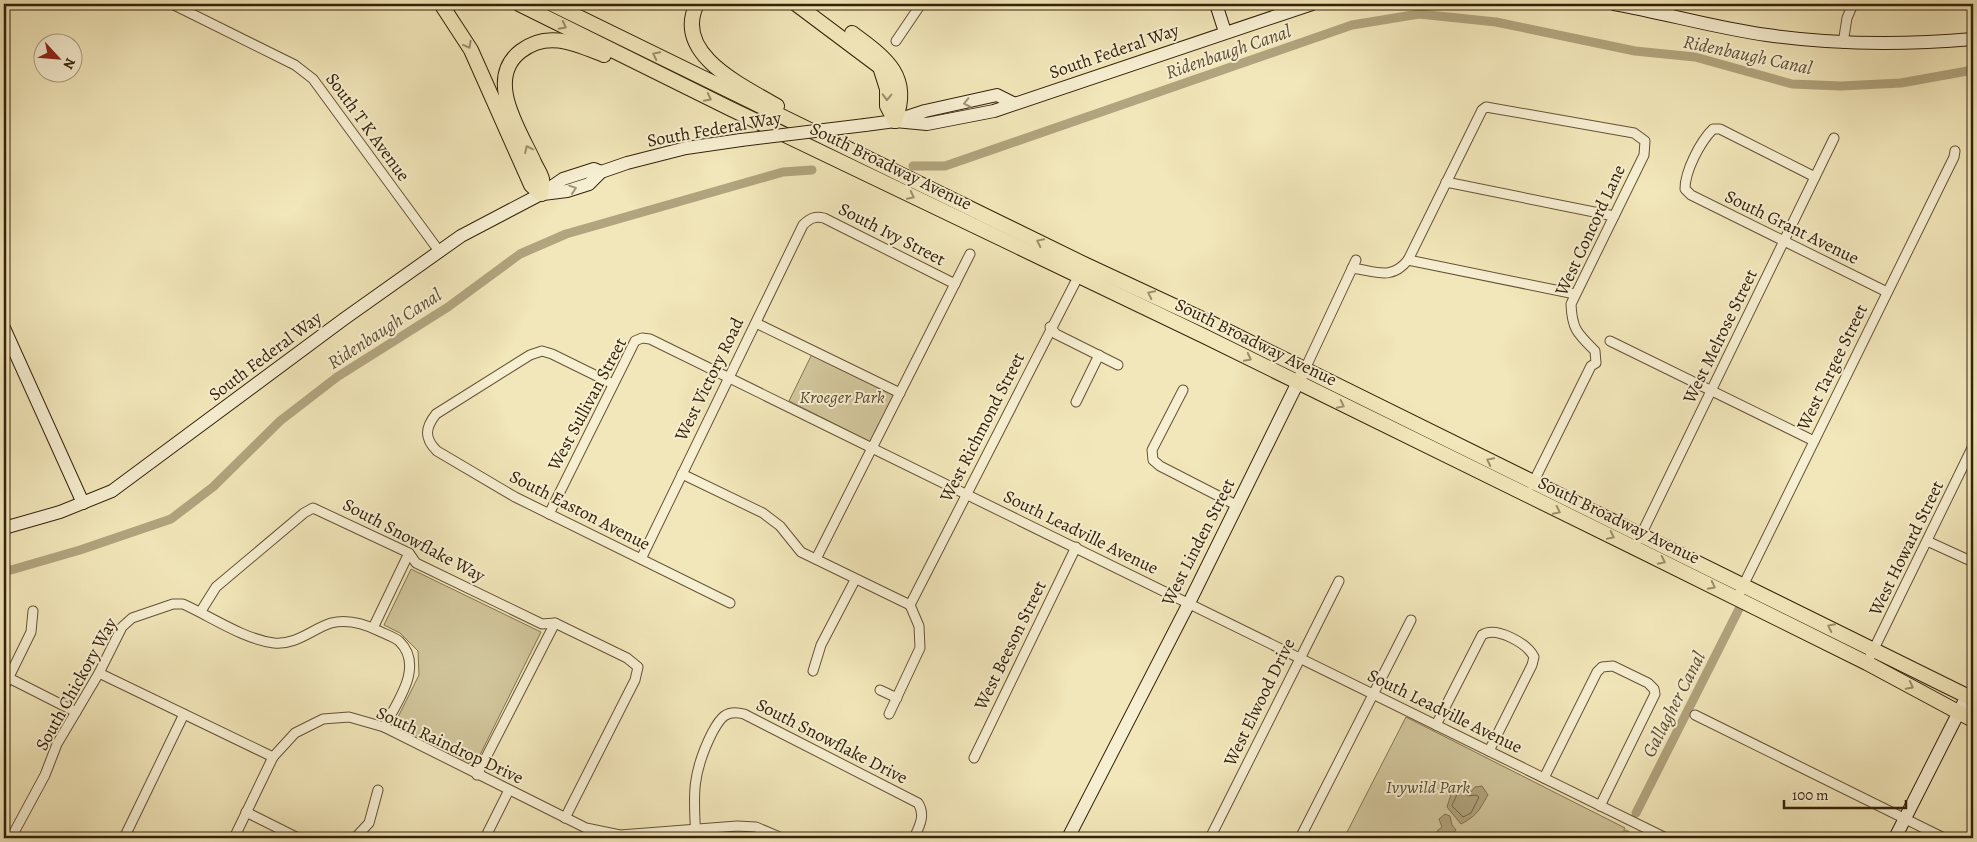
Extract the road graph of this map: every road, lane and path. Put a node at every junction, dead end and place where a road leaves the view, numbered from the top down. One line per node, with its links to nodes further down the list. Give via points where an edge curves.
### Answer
1 (172, 4): 29 (street, South T K Avenue, via 295,65 313,79)
2 (441, 4): 25 (main road, one-way to 25, via 471,50 531,184)
3 (519, 4): 18 (main road, South Broadway Avenue, one-way to 18)
4 (552, 4): 21 (main road, South Broadway Avenue, one-way to 4)
5 (697, 4): 21 (main road, via 692,23 693,35 696,46 710,62)
6 (796, 4): 19 (main road, one-way to 19, via 880,67 887,89 887,106)
7 (812, 4): 19 (main road, via 880,54 892,67 901,94)
8 (921, 4): 16 (street)
9 (1216, 4): 14 (main road)
10 (1312, 4): 14 (main road, South Federal Way)
11 (1614, 4): 13 (main road)
12 (1853, 4): 17 (street)
13 (1670, 9): 17 (main road, via 1766,35)
14 (1226, 32): 19 (main road, South Federal Way, via 994,111 927,124)
15 (1973, 39): 17 (main road)
16 (896, 41)
17 (1843, 43)
18 (656, 72): 25 (main road, one-way to 18, via 542,179 510,112 506,96 505,80 510,64 520,52 533,43 549,39 569,42); 33 (main road, South Broadway Avenue, one-way to 33)
19 (895, 121): 25 (main road, South Federal Way, bridge, via 686,148 601,172 589,184 567,191)
20 (1834, 138): 23 (street, West Melrose Street)
21 (848, 149): 32 (main road, South Broadway Avenue, one-way to 21)
22 (1955, 150): 35 (street, West Targee Street)
23 (1815, 177): 28 (street, West Melrose Street); 28 (street, South Grant Avenue, via 1720,129 1713,129 1707,135 1688,173 1685,189 1691,195)
24 (1446, 182): 26 (street); 26 (street, West Concord Lane, via 1486,107 1634,133 1645,141 1644,155); 31 (street)
25 (541, 194): 29 (main road, South Federal Way, via 495,216)
26 (1614, 216): 36 (street, West Concord Lane)
27 (813, 217): 34 (street, South Ivy Street, via 824,218); 37 (street, West Victory Road, via 803,225)
28 (1784, 241): 35 (street, South Grant Avenue); 49 (street, West Melrose Street)
29 (439, 250): 59 (main road, South Federal Way, via 112,491)
30 (970, 254): 34 (street)
31 (1408, 260): 36 (street); 44 (street, West Linden Street, via 1393,274 1354,264)
32 (1084, 264): 33 (street, West Richmond Street); 44 (main road, South Broadway Avenue, one-way to 32)
33 (1078, 277): 38 (street, West Richmond Street); 46 (main road, South Broadway Avenue, one-way to 46)
34 (955, 284): 50 (street)
35 (1887, 292): 52 (street, West Targee Street)
36 (1575, 294): 56 (street, West Concord Lane, via 1571,304 1572,323 1595,351 1596,363 1588,372)
37 (756, 322): 45 (street, West Victory Road); 50 (street)
38 (1050, 327): 42 (street, via 1056,334); 57 (street, West Richmond Street)
39 (4, 328): 59 (main road)
40 (642, 338): 45 (street, South Leadville Avenue); 47 (street, West Sullivan Street, via 635,341)
41 (1610, 341): 49 (street)
42 (1098, 355): 43 (street); 51 (street)
43 (1118, 364)
44 (1305, 369): 46 (main road, West Linden Street); 56 (main road, South Broadway Avenue, one-way to 44)
45 (729, 378): 54 (street, South Leadville Avenue); 55 (street, West Victory Road)
46 (1298, 383): 58 (main road, South Broadway Avenue, one-way to 58); 60 (main road, West Linden Street)
47 (614, 384): 61 (street, West Sullivan Street); 61 (street, South Easton Avenue, via 542,351 530,355 436,414 429,423 426,433 437,451)
48 (1182, 390): 60 (street, via 1152,450 1153,460)
49 (1711, 391): 52 (street); 63 (street, West Melrose Street)
50 (900, 393): 54 (street)
51 (1076, 402)
52 (1814, 441): 73 (street, West Targee Street)
53 (1973, 446): 64 (street, West Howard Street)
54 (872, 448): 57 (street, South Leadville Avenue); 69 (street)
55 (682, 474): 68 (street, West Victory Road); 69 (street, via 763,513 780,526 801,552)
56 (1534, 482): 58 (street); 63 (main road, South Broadway Avenue)
57 (967, 494): 65 (street, South Leadville Avenue); 77 (street, West Richmond Street)
58 (1527, 496): 66 (main road, South Broadway Avenue, one-way to 66)
59 (83, 503): 62 (main road, South Federal Way)
60 (1236, 504): 76 (main road, West Linden Street)
61 (549, 514): 68 (street, South Easton Avenue)
62 (4, 528)
63 (1641, 534): 66 (street, West Melrose Street); 73 (main road, South Broadway Avenue)
64 (1927, 541): 70 (street); 83 (street, West Howard Street)
65 (1076, 547): 76 (street, South Leadville Avenue); 104 (street, West Beeson Street)
66 (1635, 548): 74 (main road, South Broadway Avenue, one-way to 74)
67 (409, 553): 79 (street, South Snowflake Way, via 313,508 216,587); 81 (street, South Snowflake Way, via 416,563 542,624); 82 (street)
68 (641, 559): 75 (street, South Easton Avenue)
69 (816, 559): 71 (street)
70 (1973, 562)
71 (855, 580): 77 (street); 86 (street, via 821,645)
72 (1339, 582): 84 (street, West Elwood Drive)
73 (1743, 584): 74 (street, West Targee Street); 83 (main road, South Broadway Avenue, one-way to 73)
74 (1737, 598): 85 (main road, South Broadway Avenue)
75 (730, 603)
76 (1189, 603): 84 (street, South Leadville Avenue); 122 (main road, West Linden Street)
77 (910, 606): 93 (street, via 919,626 920,648)
78 (33, 611): 88 (street, via 31,632)
79 (200, 612): 82 (street, South Chickory Way, via 249,636 276,643 305,637 331,624 358,623); 87 (street, South Chickory Way, via 178,603 132,618 122,627)
80 (1411, 620): 91 (street)
81 (555, 623): 105 (street); 111 (street, South Snowflake Way, via 627,658 638,667)
82 (373, 628): 101 (street, South Chickory Way, via 398,640 409,654 411,667 408,680)
83 (1875, 648): 85 (street, West Howard Street); 92 (main road, South Broadway Avenue)
84 (1300, 657): 91 (street, South Leadville Avenue); 123 (street, West Elwood Drive)
85 (1867, 663): 95 (main road, South Broadway Avenue, one-way to 95)
86 (813, 671)
87 (99, 672): 94 (street, South Chickory Way); 96 (street)
88 (6, 677): 89 (street); 94 (street)
89 (4, 687)
90 (880, 690): 93 (street)
91 (1373, 694): 100 (street, South Leadville Avenue); 124 (street)
92 (1970, 697): 95 (main road)
93 (896, 698): 97 (street)
94 (76, 712): 114 (street, South Chickory Way)
95 (1959, 712): 99 (main road, South Broadway Avenue); 112 (main road)
96 (184, 714): 103 (street); 115 (street)
97 (889, 714)
98 (1695, 715): 112 (street)
99 (1973, 720)
100 (1436, 725): 102 (street, South Leadville Avenue); 102 (street, via 1479,639 1486,633 1498,633 1528,647 1534,657 1532,665)
101 (384, 727): 103 (street, South Raindrop Drive, via 349,718 323,719 294,733); 105 (street, South Raindrop Drive)
102 (1489, 751): 106 (street, South Leadville Avenue)
103 (274, 757): 110 (street, South Raindrop Drive)
104 (974, 758)
105 (478, 775): 108 (street, South Raindrop Drive)
106 (1544, 778): 109 (street, South Leadville Avenue); 109 (street, via 1602,667 1613,666 1632,675 1652,686 1654,700)
107 (378, 790): 118 (street, via 369,823)
108 (508, 790): 111 (street, South Raindrop Drive); 119 (street)
109 (1600, 806): 125 (street, South Leadville Avenue)
110 (246, 812): 116 (street, South Raindrop Drive); 117 (street)
111 (564, 818): 113 (street, South Raindrop Drive, via 586,828 620,835)
112 (1905, 819): 126 (main road); 127 (street)
113 (696, 834): 120 (street, South Raindrop Drive, via 756,828); 121 (street, South Snowflake Drive, via 696,771 720,718 738,712 918,803 922,816)
114 (10, 838)
115 (124, 838)
116 (234, 838)
117 (298, 838)
118 (355, 838)
119 (486, 838)
120 (782, 838)
121 (914, 838)
122 (1068, 838)
123 (1210, 838)
124 (1300, 838)
125 (1666, 838)
126 (1895, 838)
127 (1944, 838)

